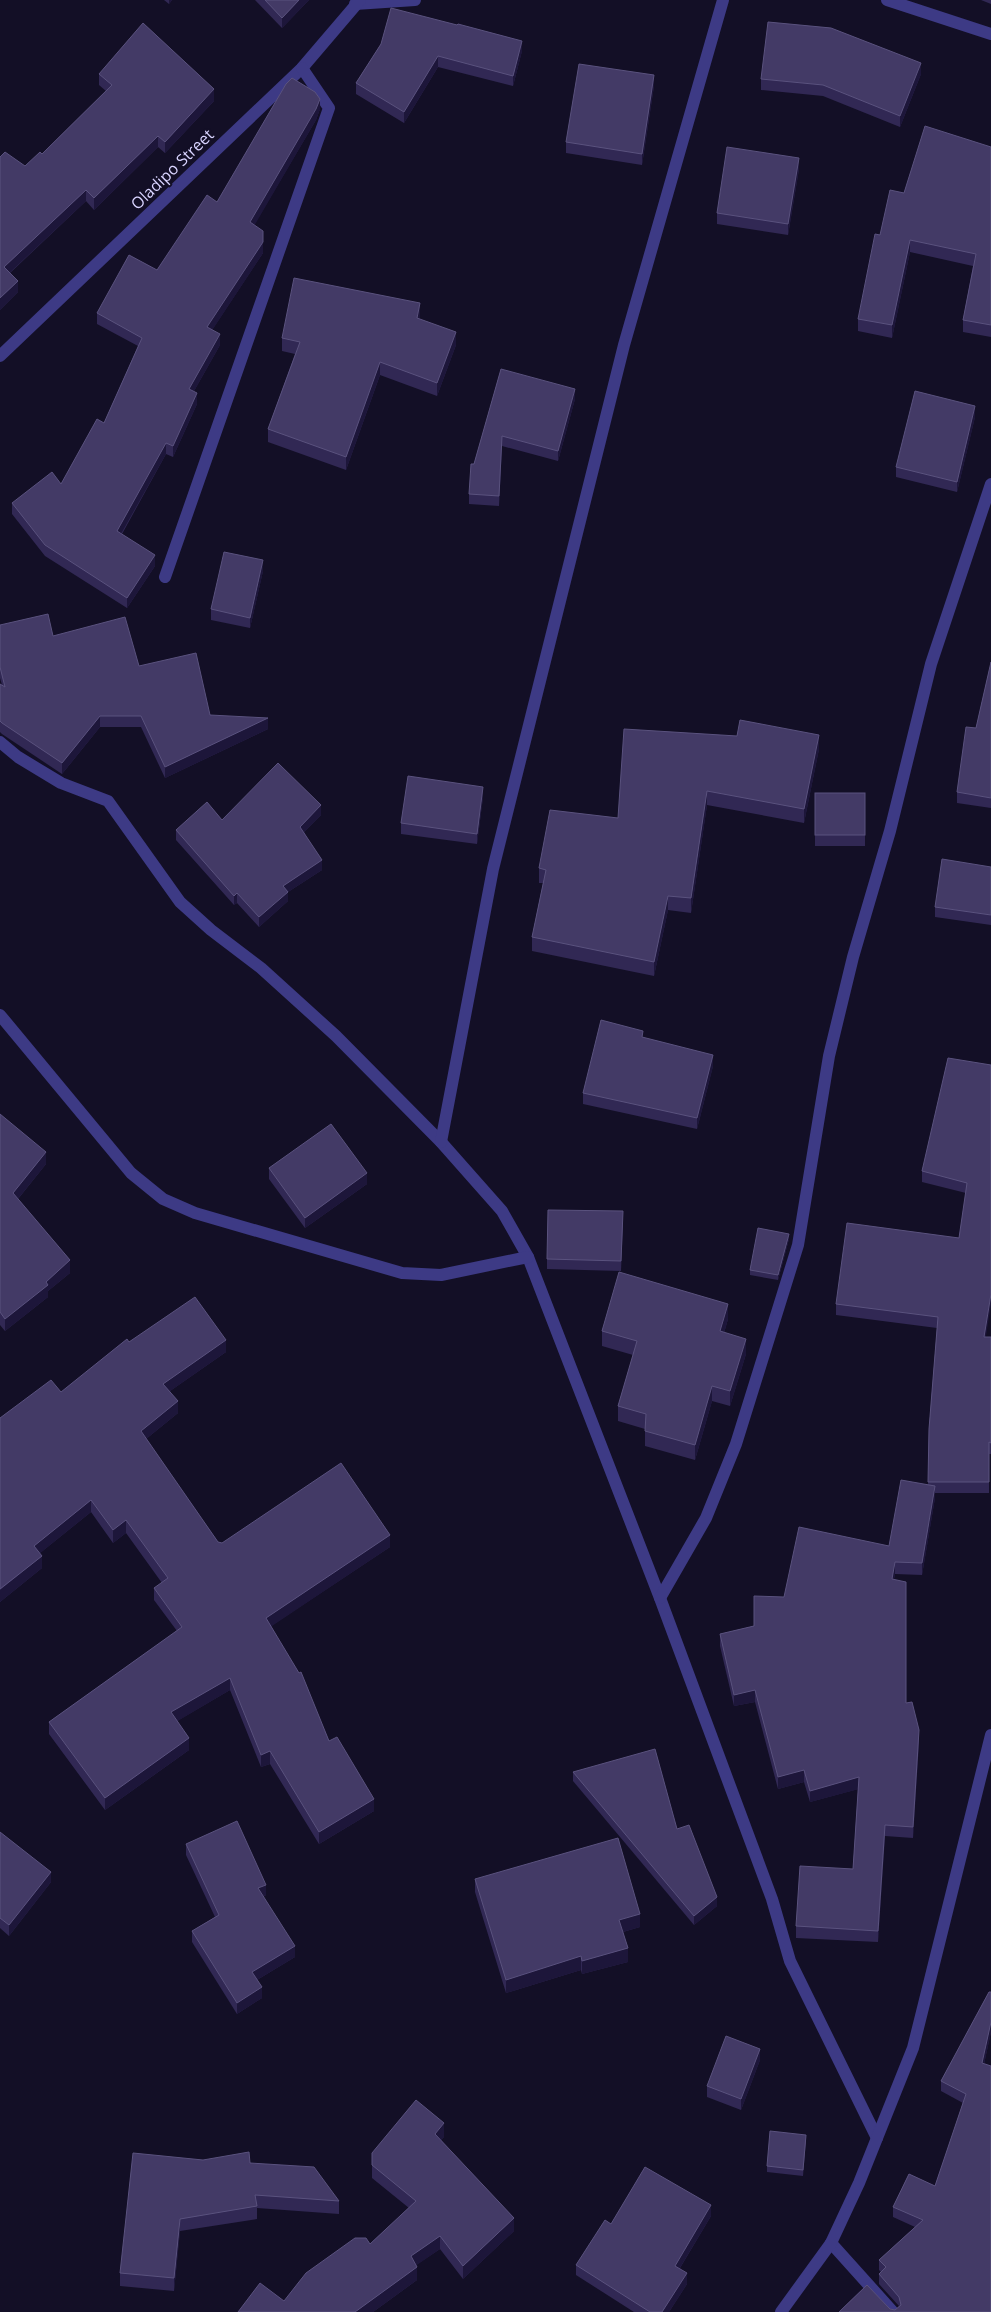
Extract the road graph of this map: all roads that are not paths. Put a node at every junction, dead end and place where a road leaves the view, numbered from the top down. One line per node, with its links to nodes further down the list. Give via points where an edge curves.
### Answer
1 (415, 0): 4 (street)
2 (723, 0): 12 (street, via 624,345 493,869)
3 (887, 0): 5 (street)
4 (358, 2): 6 (street, Oladipo Street)
5 (991, 34)
6 (302, 68): 7 (street, Oladipo Street); 9 (street, via 329,108)
7 (0, 356)
8 (991, 484): 14 (street, via 931,664 890,831 853,957 829,1056 798,1245 736,1444 706,1518)
9 (165, 577)
10 (0, 742): 12 (street, via 60,783 108,801 180,902 261,968 336,1036)
11 (0, 1015): 13 (street, via 132,1172 163,1199 195,1213 402,1273 441,1275)
12 (441, 1142): 13 (street, via 502,1211)
13 (528, 1257): 14 (street)
14 (660, 1598): 16 (street, via 772,1899 790,1961)
15 (991, 1735): 16 (street, via 914,2048)
16 (877, 2138): 17 (street)
17 (831, 2243): 18 (street); 19 (street)
18 (781, 2312)
19 (892, 2312)

